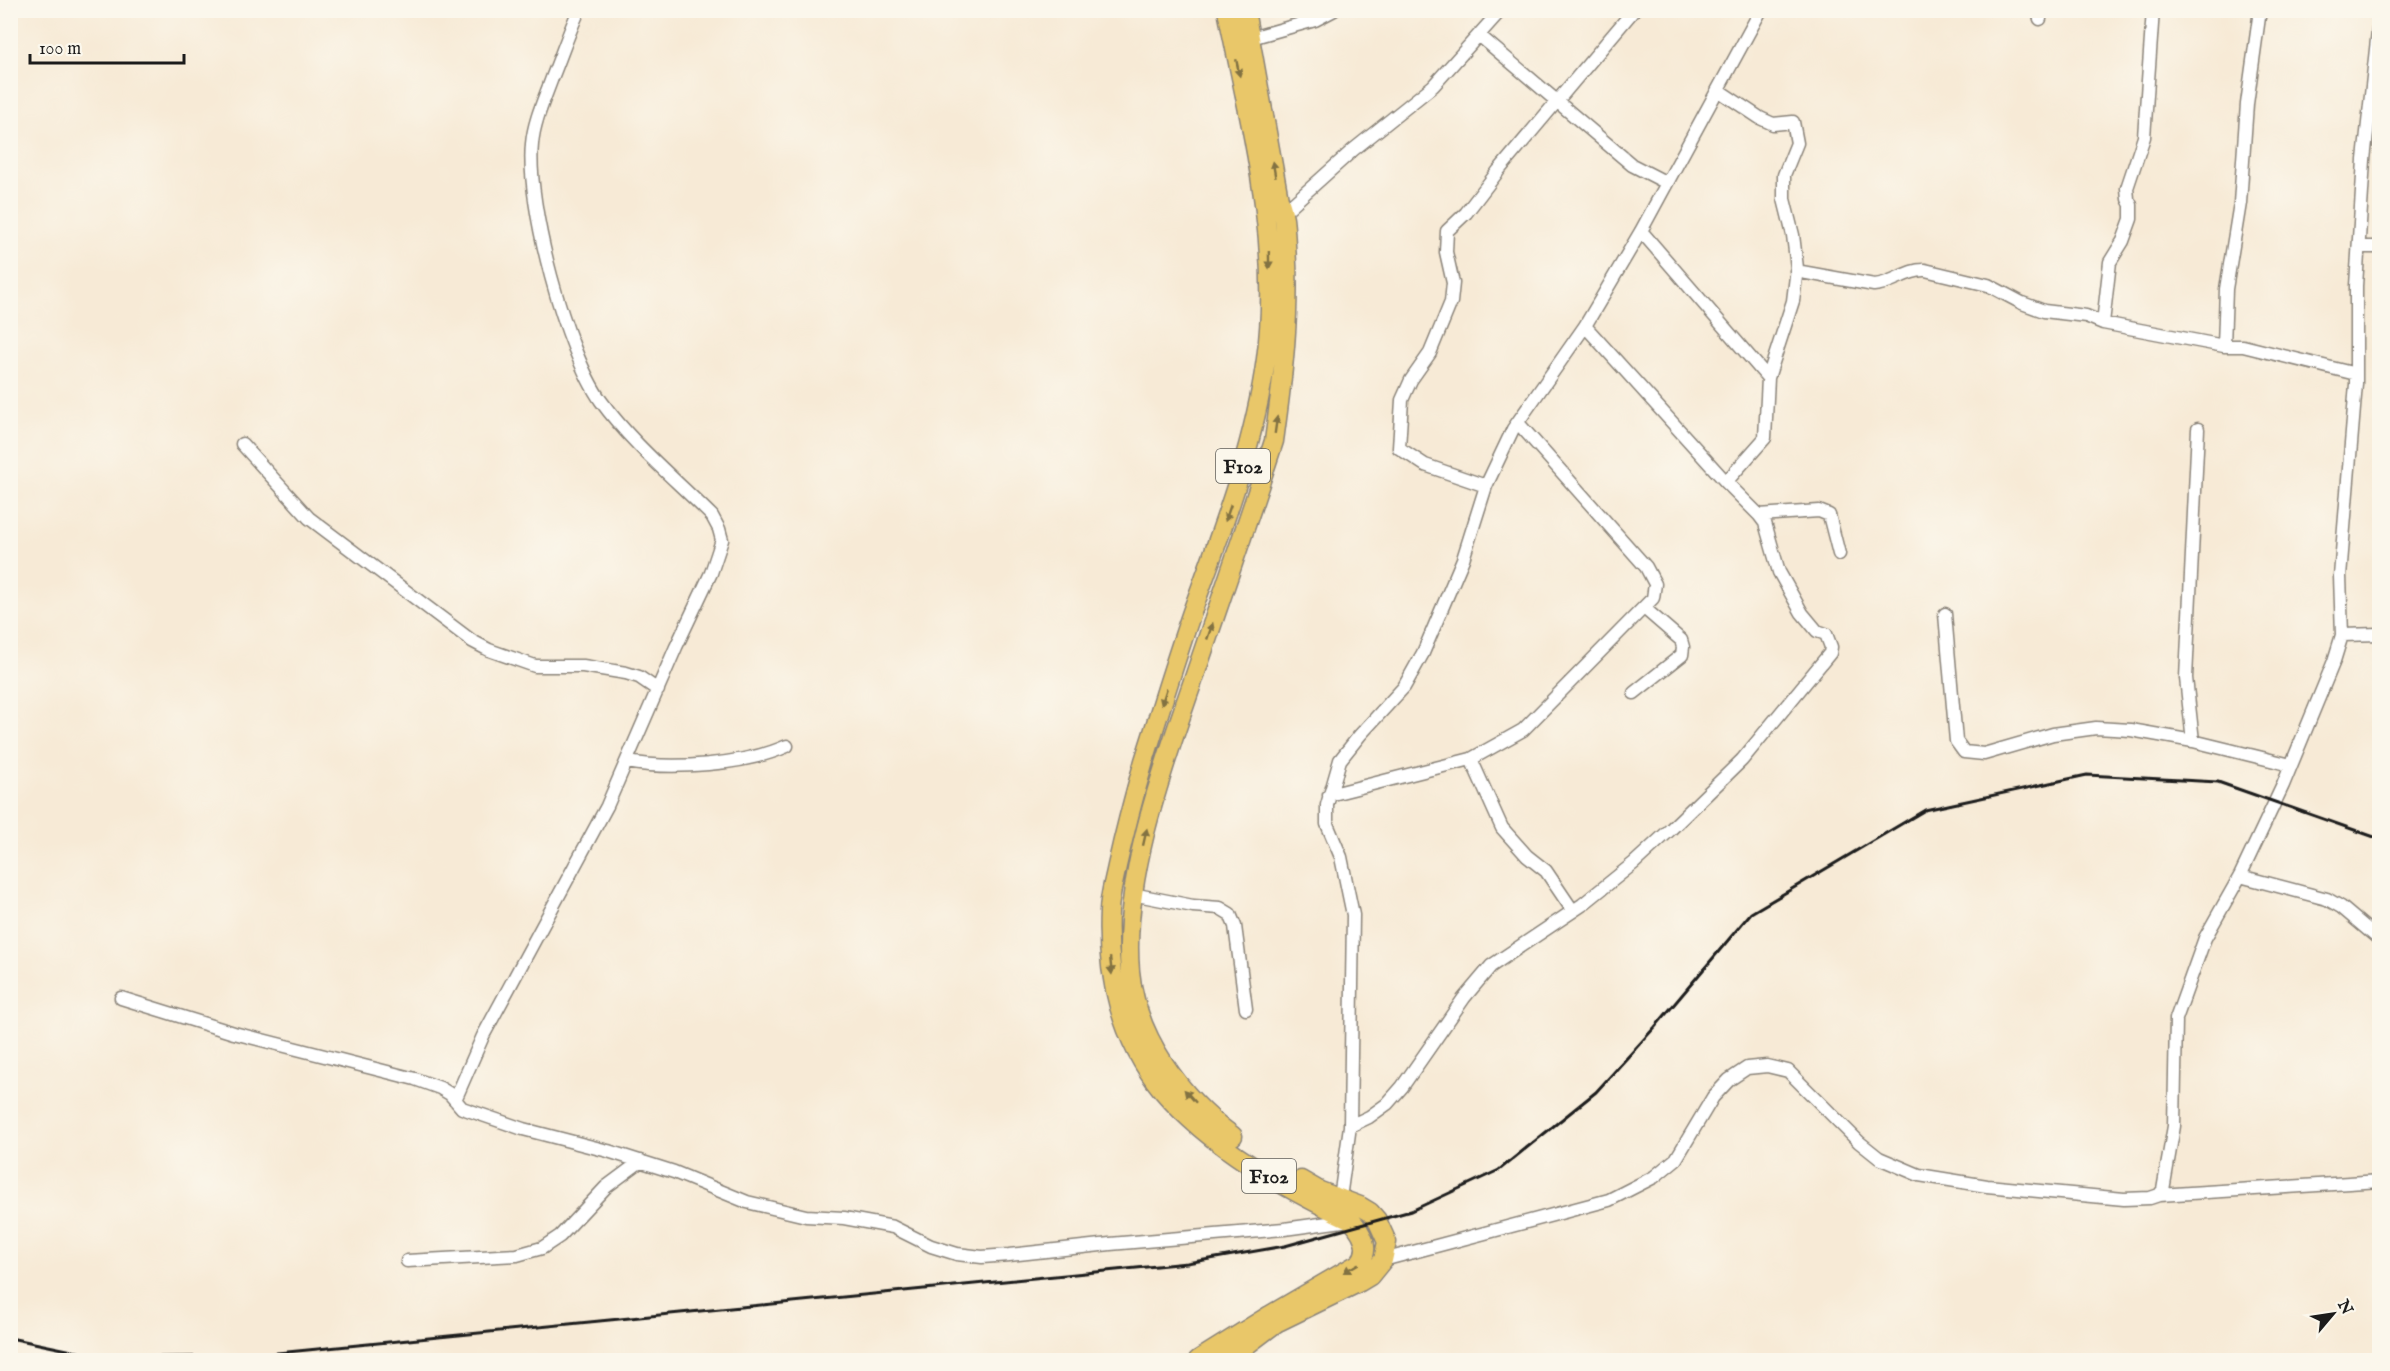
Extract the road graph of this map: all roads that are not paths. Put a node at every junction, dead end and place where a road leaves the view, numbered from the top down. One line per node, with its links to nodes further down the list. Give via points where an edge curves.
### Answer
1 (579, 10): 38 (street, via 535,125 532,146 536,205 553,278 584,371 600,400 712,516 722,540 715,565)
2 (1227, 10): 48 (main road, F102, one-way to 48, via 1264,195 1269,256 1266,357 1246,457 1128,812)
3 (1245, 10): 12 (main road, F102)
4 (1334, 10): 12 (street, via 1315,20)
5 (1501, 10): 11 (street)
6 (1634, 10): 15 (street)
7 (1761, 10): 13 (street)
8 (2153, 10): 22 (street, via 2144,137 2127,188 2132,219 2110,262)
9 (2260, 10): 24 (street, via 2247,104 2240,202 2226,289)
10 (2379, 12): 14 (street)
11 (1480, 36): 15 (street); 17 (street, via 1432,86)
12 (1251, 38): 17 (main road, F102, one-way to 12)
13 (1718, 90): 16 (street); 21 (street, via 1773,124 1793,122 1797,143 1784,175 1784,199)
14 (2375, 96): 19 (street)
15 (1558, 101): 16 (street, via 1632,165); 31 (street, via 1447,231 1446,252 1453,283 1451,302 1430,353 1402,400 1399,448 1425,465)
16 (1667, 183): 18 (street)
17 (1284, 212): 47 (main road, F102, one-way to 17, via 1163,766 1274,441 1288,310)
18 (1641, 231): 23 (street); 26 (street)
19 (2358, 247): 20 (street); 25 (street)
20 (2379, 247)
21 (1796, 271): 22 (street, via 1874,285 1925,270 1988,285 2044,311 2086,316); 26 (street, via 1792,301)
22 (2103, 323): 24 (street)
23 (1585, 326): 27 (street); 30 (street)
24 (2224, 346): 25 (street, via 2243,346)
25 (2356, 374): 37 (street, via 2340,576)
26 (1768, 378): 30 (street, via 1765,438)
27 (1518, 424): 31 (street); 34 (street, via 1647,567 1655,584 1653,598)
28 (2198, 429): 40 (street, via 2186,678)
29 (242, 444): 38 (street, via 309,518 472,641 535,666 583,666 626,673)
30 (1726, 482): 32 (street)
31 (1486, 486): 45 (street, via 1463,559 1423,653 1404,687 1340,760)
32 (1759, 515): 33 (street, via 1825,512); 49 (street, via 1779,572 1802,613 1830,640 1830,652 1742,760 1634,863)
33 (1839, 554)
34 (1644, 608): 39 (street, via 1681,640 1682,655); 42 (street, via 1522,730)
35 (1945, 614): 40 (street, via 1956,741 1964,752 1984,754 2054,734 2096,728)
36 (2379, 634): 37 (street)
37 (2342, 636): 44 (street)
38 (658, 690): 43 (street)
39 (1634, 693)
40 (2193, 741): 44 (street)
41 (787, 746): 43 (street, via 709,764 651,766)
42 (1471, 759): 45 (street); 49 (street, via 1502,828 1546,871)
43 (627, 762): 54 (street, via 483,1036)
44 (2291, 765): 46 (street)
45 (1329, 795): 55 (street, via 1327,824 1341,857 1353,915)
46 (2240, 876): 51 (street, via 2327,898); 58 (street, via 2205,938 2176,1019 2174,1126)
47 (1132, 894): 50 (main road, F102); 53 (street, via 1220,908 1230,914)
48 (1109, 908): 50 (main road); 60 (main road, F102, one-way to 60, via 1111,973 1117,1003 1141,1057 1162,1089 1197,1126 1259,1170)
49 (1573, 911): 55 (street, via 1491,966 1402,1087 1387,1104)
50 (1130, 912): 59 (main road, F102, one-way to 50, via 1267,1161 1213,1122 1175,1079 1155,1049 1136,998 1130,972)
51 (2379, 940)
52 (121, 998): 54 (street, via 234,1033 415,1079 441,1088)
53 (1246, 1009)
54 (455, 1100): 56 (street, via 462,1108 523,1129)
55 (1350, 1126): 59 (street)
56 (641, 1161): 60 (street, via 747,1202 807,1216 893,1227 931,1246 982,1257 1284,1230); 62 (street, via 606,1187 560,1236 542,1248 517,1255)
57 (2379, 1180): 58 (street)
58 (2159, 1195): 61 (street, via 2124,1198 1987,1186 1919,1175 1879,1158 1788,1071 1767,1066 1747,1068 1729,1080 1713,1097 1676,1159 1654,1178 1609,1200)
59 (1340, 1198): 61 (main road, F102, via 1370,1212 1377,1220 1386,1242)
60 (1351, 1220): 63 (main road, one-way to 63, via 1362,1233 1366,1247 1359,1263)
61 (1383, 1260): 64 (main road, via 1370,1276 1276,1323)
62 (407, 1261)
63 (1198, 1360)
64 (1227, 1360)

